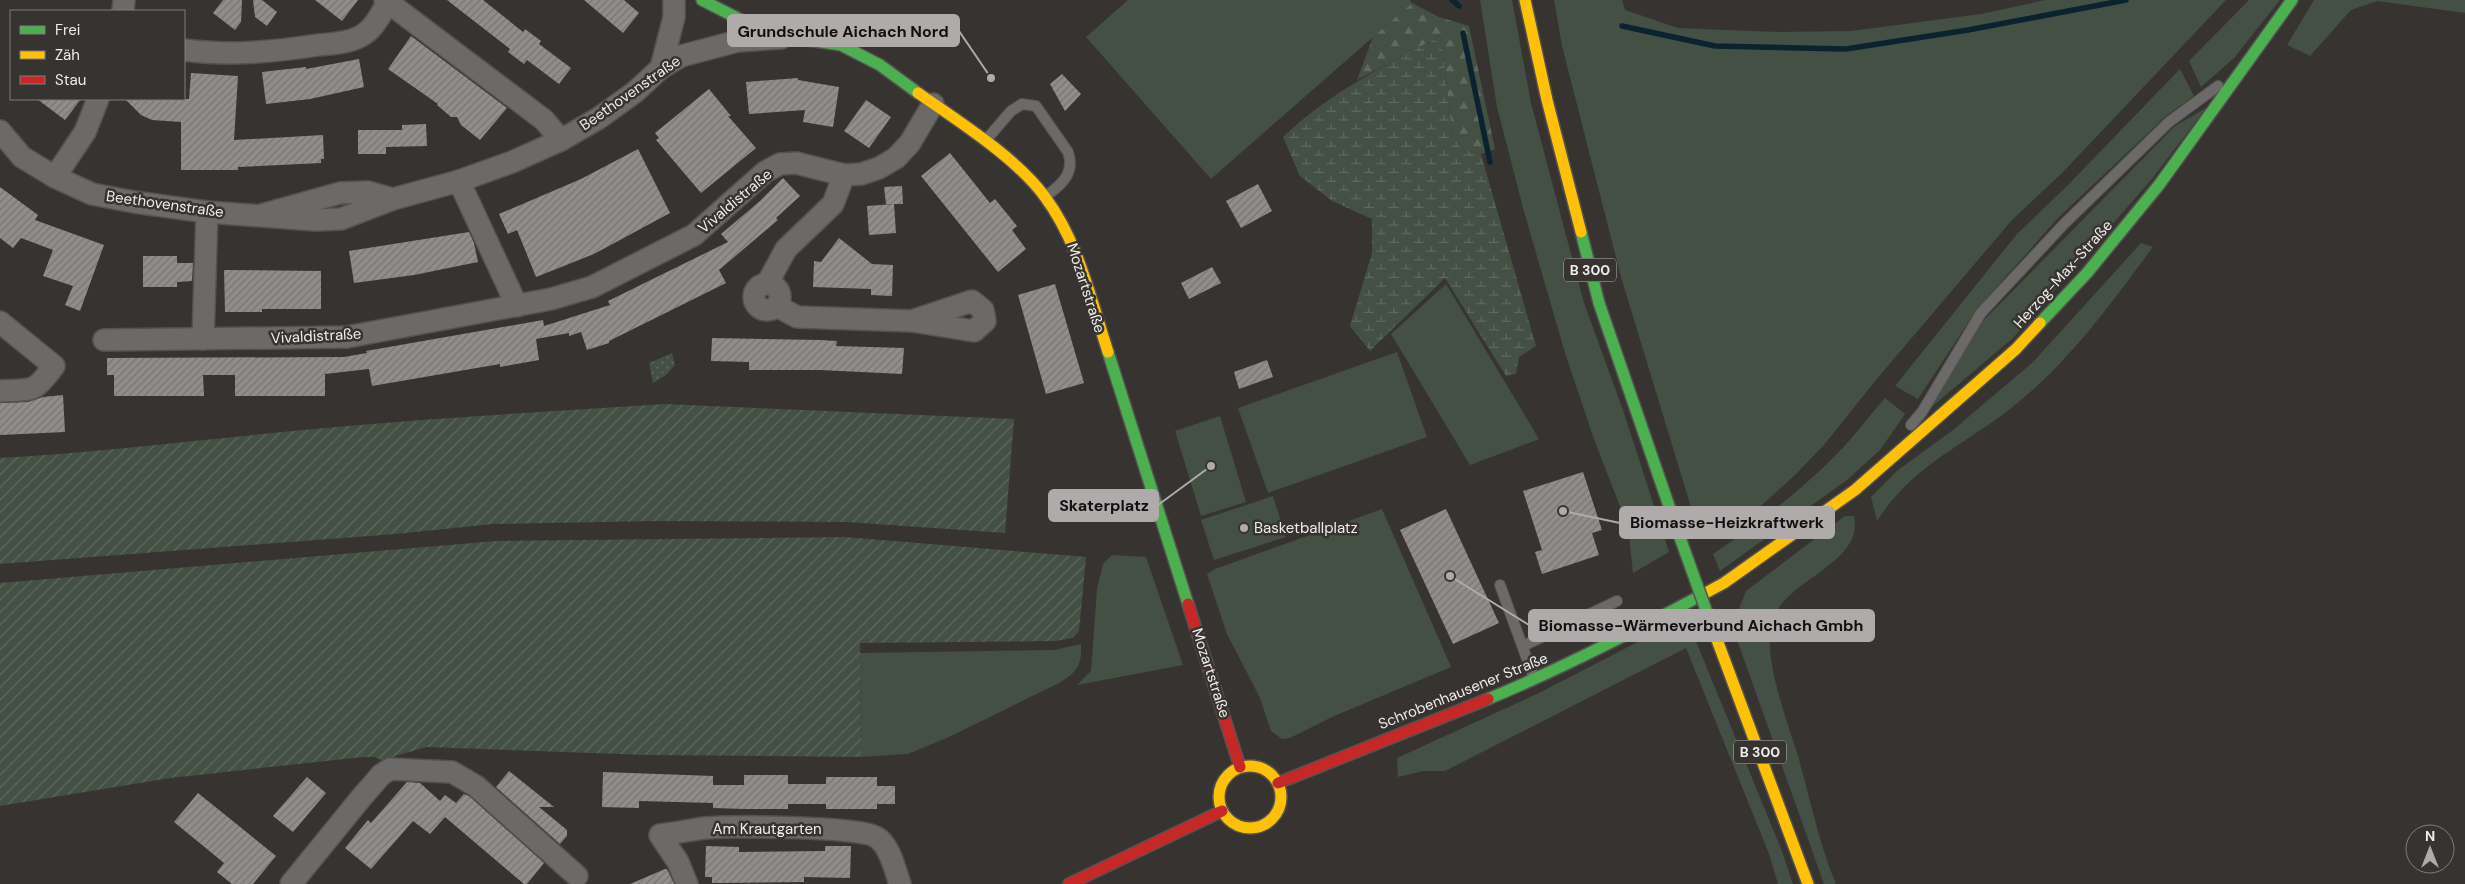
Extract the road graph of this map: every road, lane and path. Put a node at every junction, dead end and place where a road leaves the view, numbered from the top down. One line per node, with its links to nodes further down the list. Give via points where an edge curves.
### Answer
1 (674, 0): 8 (street, via 674,17)
2 (702, 0): 6 (main road, Mozartstraße, via 749,24)
3 (1525, 0): 40 (main road, B 300, bridge, via 1546,100 1599,303 1710,621)
4 (2292, 0): 9 (main road, Herzog-Max-Straße)
5 (387, 1): 7 (street, via 374,26 359,37 336,43 250,53); 13 (street, via 544,120)
6 (788, 37): 8 (street, Beethovenstraße, via 707,47 681,56); 11 (main road, Mozartstraße, via 841,45 880,65)
7 (185, 50)
8 (661, 68): 13 (street, Beethovenstraße, via 599,118)
9 (2244, 69): 26 (main road, Herzog-Max-Straße, via 2159,185 2088,273 2016,349); 26 (lane, via 2169,122 2064,224 1981,313 1922,412 1903,434)
10 (98, 100): 16 (street, via 85,132)
11 (933, 104): 14 (main road, Mozartstraße); 15 (street, Vivaldistraße, via 910,143 896,158 861,174)
12 (0, 131): 16 (street, Beethovenstraße, via 22,157)
13 (561, 140): 17 (street, Beethovenstraße)
14 (985, 141): 18 (main road, Mozartstraße); 18 (lane, via 1011,111 1022,104 1036,106 1071,160 1071,169 1060,185)
15 (844, 175): 20 (street, Vivaldistraße, via 796,163 780,164 765,172 694,235 592,287 551,300); 21 (street, via 833,204 786,249 767,284 776,287 780,294 777,306 797,317)
16 (54, 177): 19 (street, Beethovenstraße, via 92,194)
17 (459, 181): 19 (street, Beethovenstraße, via 393,199 341,219); 20 (street)
18 (1045, 196): 32 (main road, Mozartstraße, via 1070,236)
19 (207, 212): 23 (street)
20 (517, 306): 23 (street, Vivaldistraße, via 347,337)
21 (912, 321)
22 (0, 322): 25 (street, via 54,366 34,389)
23 (203, 339): 24 (street, Vivaldistraße)
24 (104, 340)
25 (0, 391)
26 (1891, 460): 27 (main road, Herzog-Max-Straße)
27 (1808, 524): 31 (main road, Schrobenhausener Straße, via 1724,583)
28 (1500, 585): 30 (lane)
29 (1617, 601): 30 (lane)
30 (1524, 646): 31 (lane)
31 (1535, 680): 33 (main road, Schrobenhausener Straße)
32 (1240, 768): 33 (main road, via 1252,766 1262,769); 34 (main road, via 1228,775 1222,784 1218,795)
33 (1278, 784): 34 (main road, via 1280,806 1274,817 1264,824 1248,828 1237,826)
34 (1222, 811): 39 (main road)
35 (576, 876): 36 (street, via 476,786 452,772 390,769 361,798)
36 (291, 884)
37 (687, 884): 38 (street, Am Krautgarten, via 678,862 660,835 716,828 838,829 877,837 888,851)
38 (900, 884)
39 (1069, 884)
40 (1808, 884)

